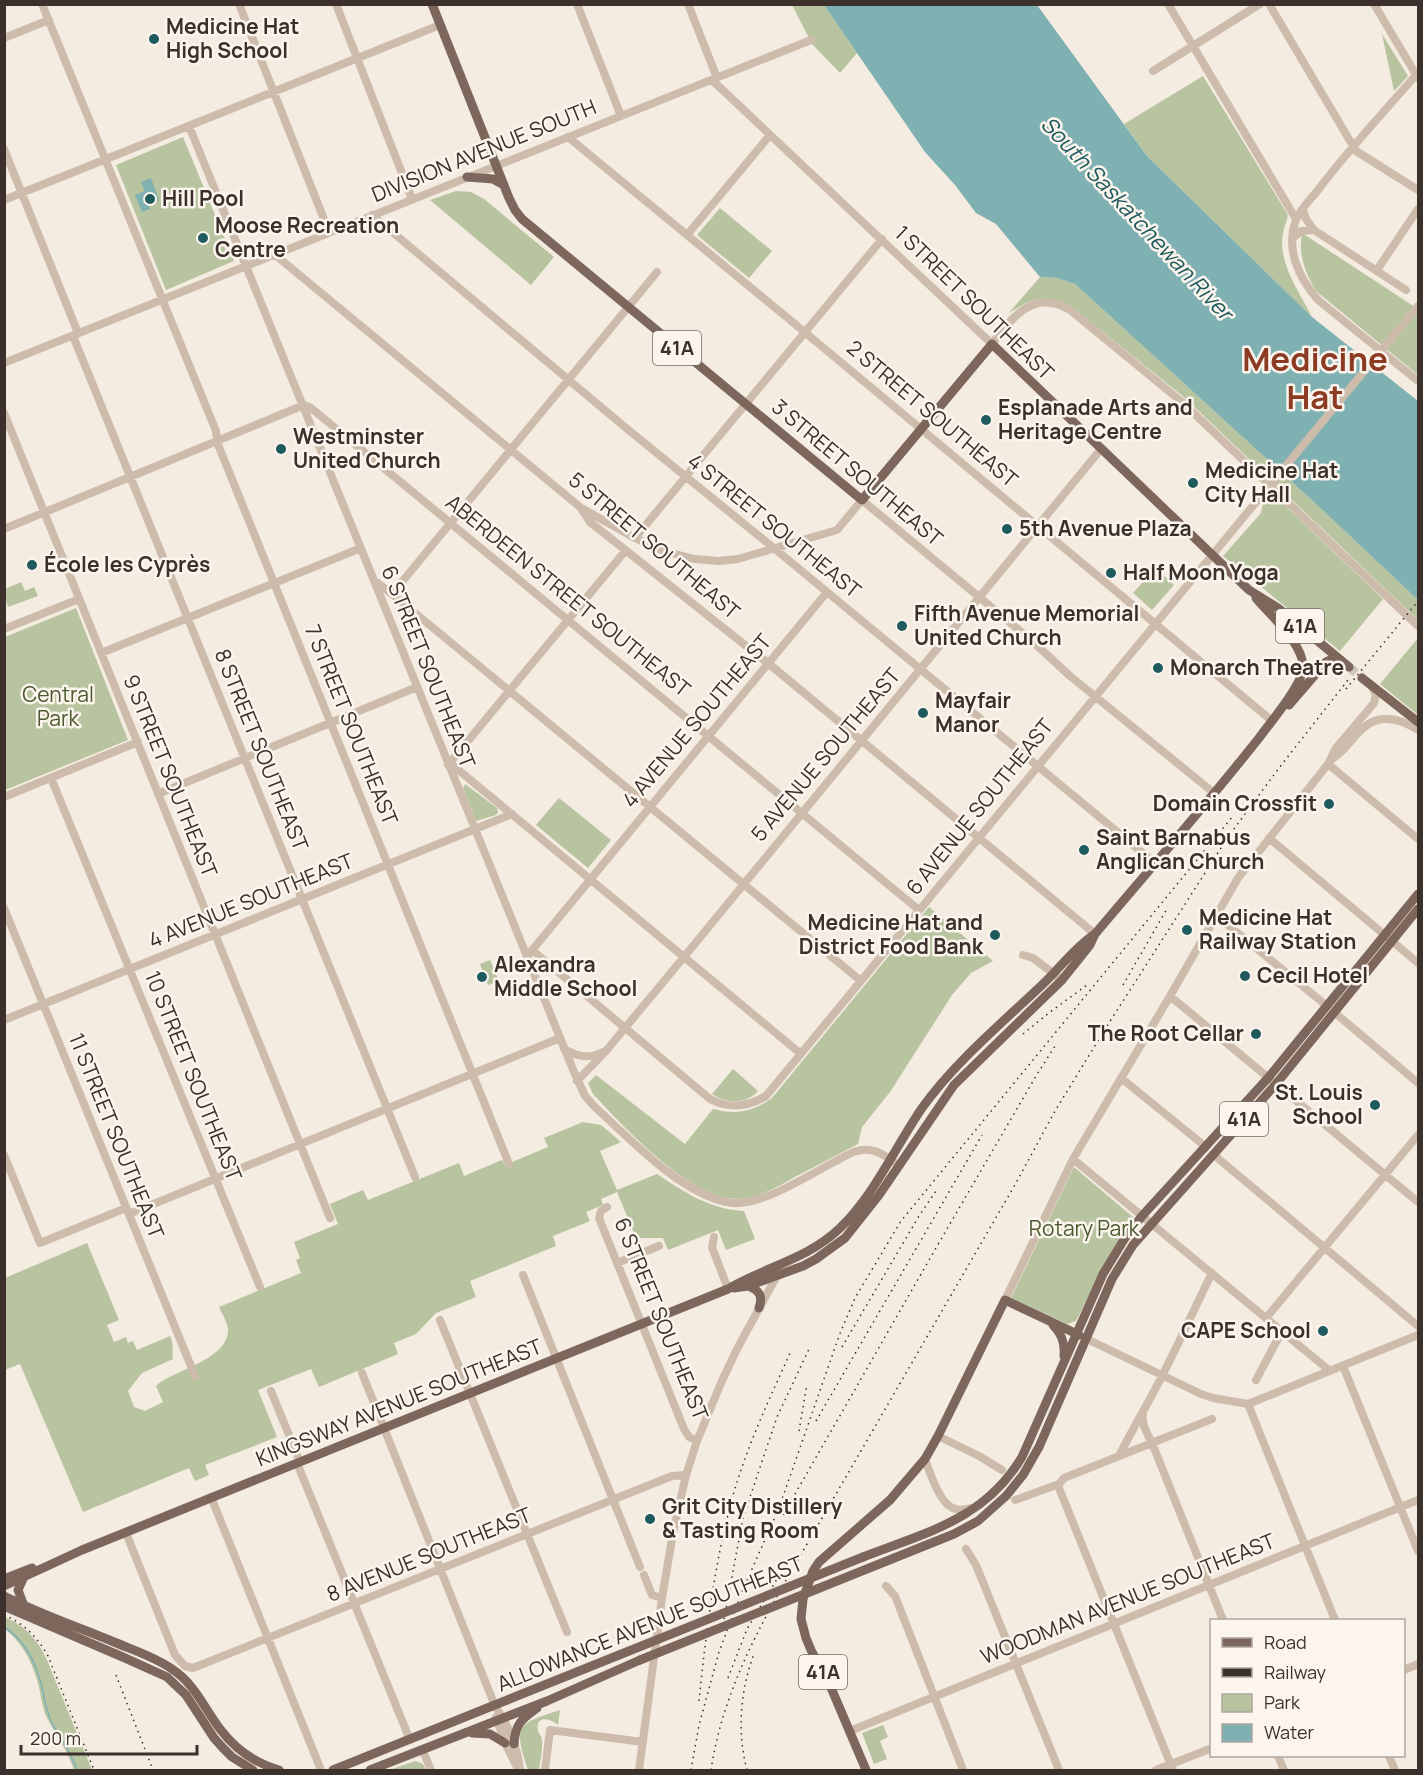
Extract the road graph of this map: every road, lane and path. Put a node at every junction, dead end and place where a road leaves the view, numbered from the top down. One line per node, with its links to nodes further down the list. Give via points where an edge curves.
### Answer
1 (42, 4): 11 (street, 7 STREET SOUTHEAST)
2 (239, 4): 20 (street)
3 (336, 4): 16 (street)
4 (432, 4): 12 (main road, 41A)
5 (577, 4): 21 (street)
6 (688, 4): 19 (street)
7 (1168, 4): 15 (street)
8 (1260, 4): 15 (street)
9 (1269, 4): 25 (street)
10 (1374, 4): 18 (street)
11 (49, 20): 13 (street); 27 (street, 7 STREET SOUTHEAST)
12 (440, 25): 16 (street); 28 (main road, 41A)
13 (4, 38)
14 (811, 40): 19 (street, DIVISION AVENUE SOUTH)
15 (1192, 45): 17 (street); 38 (street)
16 (357, 58): 20 (street); 33 (street)
17 (1154, 71)
18 (1417, 76): 25 (street)
19 (715, 79): 21 (street, DIVISION AVENUE SOUTH); 23 (street, 1 STREET SOUTHEAST)
20 (273, 92): 22 (street); 40 (street)
21 (621, 116): 24 (street, DIVISION AVENUE SOUTH)
22 (189, 126): 27 (street); 45 (street, 6 STREET SOUTHEAST)
23 (770, 135): 41 (street); 43 (street, 1 STREET SOUTHEAST)
24 (568, 137): 28 (street, DIVISION AVENUE SOUTH); 41 (street, 2 STREET SOUTHEAST)
25 (1353, 147): 31 (street); 36 (street)
26 (4, 149): 32 (street, 8 STREET SOUTHEAST)
27 (106, 159): 32 (street); 49 (street, 7 STREET SOUTHEAST)
28 (496, 165): 29 (street, DIVISION AVENUE SOUTH); 30 (main road, 3 STREET SOUTHEAST / 41A)
29 (467, 177): 30 (main road, via 493,179); 33 (street, DIVISION AVENUE SOUTH)
30 (504, 186): 51 (main road, 3 STREET SOUTHEAST / 41A, via 526,223)
31 (1419, 190)
32 (22, 193): 34 (street); 53 (street, 8 STREET SOUTHEAST)
33 (412, 199): 37 (street, DIVISION AVENUE SOUTH)
34 (4, 200)
35 (1419, 209): 46 (street)
36 (1303, 210): 38 (street); 39 (street)
37 (372, 215): 40 (street, DIVISION AVENUE SOUTH); 56 (street, 4 STREET SOUTHEAST)
38 (1296, 219): 42 (street)
39 (1314, 230): 42 (street, via 1301,231); 46 (street)
40 (329, 232): 44 (street, DIVISION AVENUE SOUTH)
41 (687, 235): 52 (street, 2 STREET SOUTHEAST)
42 (1293, 238): 57 (street, via 1298,270 1318,300)
43 (882, 239): 52 (street); 54 (street, 1 STREET SOUTHEAST)
44 (274, 254): 45 (street, DIVISION AVENUE SOUTH); 63 (street, 5 STREET SOUTHEAST)
45 (245, 266): 49 (street, DIVISION AVENUE SOUTH); 59 (street, 6 STREET SOUTHEAST)
46 (1377, 270): 48 (street)
47 (657, 272): 51 (street)
48 (1406, 290)
49 (162, 300): 53 (street, DIVISION AVENUE SOUTH); 62 (street, 7 STREET SOUTHEAST, via 216,431)
50 (1419, 306): 77 (street, 6 AVENUE SOUTHEAST, bridge)
51 (628, 307): 56 (street); 58 (main road, 3 STREET SOUTHEAST / 41A)
52 (805, 332): 58 (street); 61 (street, 2 STREET SOUTHEAST)
53 (75, 334): 55 (street, DIVISION AVENUE SOUTH); 66 (street, 8 STREET SOUTHEAST)
54 (992, 344): 61 (main road); 64 (main road, 1 STREET SOUTHEAST / 41A); 88 (street, via 1029,306 1044,302 1063,305 1182,402)
55 (4, 363)
56 (568, 380): 63 (street); 65 (street, 4 STREET SOUTHEAST)
57 (1419, 381)
58 (745, 404): 65 (street); 67 (main road, 3 STREET SOUTHEAST / 41A)
59 (304, 405): 62 (street); 70 (street, ABERDEEN STREET SOUTHEAST); 74 (street, 6 STREET SOUTHEAST)
60 (4, 414): 69 (street, 9 STREET SOUTHEAST)
61 (921, 429): 67 (main road); 71 (street, 2 STREET SOUTHEAST)
62 (217, 442): 66 (street); 79 (street, 7 STREET SOUTHEAST)
63 (510, 450): 68 (street, 5 STREET SOUTHEAST); 70 (street)
64 (1101, 450): 71 (street, 5 AVENUE SOUTHEAST); 77 (main road, 1 STREET SOUTHEAST / 41A)
65 (686, 477): 73 (street); 75 (street, 4 STREET SOUTHEAST)
66 (130, 478): 69 (street); 85 (street, 8 STREET SOUTHEAST)
67 (862, 500): 75 (street, via 837,530); 83 (street, 3 STREET SOUTHEAST)
68 (580, 507): 73 (street); 76 (street, 5 STREET SOUTHEAST, via 590,522)
69 (45, 513): 72 (street); 84 (street, 9 STREET SOUTHEAST)
70 (450, 522): 82 (street); 86 (street, ABERDEEN STREET SOUTHEAST)
71 (1038, 526): 83 (street, 5 AVENUE SOUTHEAST); 87 (street, 2 STREET SOUTHEAST)
72 (4, 529)
73 (635, 538): 75 (street, via 664,551 706,561 729,561)
74 (361, 548): 78 (street, 6 STREET SOUTHEAST); 79 (street)
75 (775, 549): 81 (street, 4 STREET SOUTHEAST)
76 (626, 550): 86 (street); 91 (street, 5 STREET SOUTHEAST)
77 (1212, 555): 80 (main road, 1 STREET SOUTHEAST / 41A); 87 (street, 6 AVENUE SOUTHEAST)
78 (374, 581): 82 (street); 95 (street, 6 STREET SOUTHEAST)
79 (274, 583): 85 (street); 100 (street, 7 STREET SOUTHEAST)
80 (1249, 590): 98 (main road, via 1293,641 1302,659 1300,679); 98 (main road, 1 STREET SOUTHEAST / 41A, via 1278,608 1345,663 1332,659 1322,665)
81 (827, 592): 91 (street, 4 AVENUE SOUTHEAST); 92 (street, 4 STREET SOUTHEAST)
82 (392, 594): 96 (street)
83 (980, 597): 92 (street, 5 AVENUE SOUTHEAST); 97 (street, 3 STREET SOUTHEAST)
84 (79, 599): 89 (street); 90 (street, 9 STREET SOUTHEAST)
85 (188, 618): 90 (street); 105 (street, 8 STREET SOUTHEAST)
86 (568, 619): 96 (street); 102 (street, ABERDEEN STREET SOUTHEAST)
87 (1156, 625): 97 (street, 6 AVENUE SOUTHEAST); 98 (street, 2 STREET SOUTHEAST)
88 (1419, 626)
89 (4, 629)
90 (101, 653): 104 (street, 9 STREET SOUTHEAST)
91 (768, 663): 102 (street, 4 AVENUE SOUTHEAST); 103 (street, 5 STREET SOUTHEAST)
92 (921, 669): 103 (street, 5 AVENUE SOUTHEAST); 108 (street, 4 STREET SOUTHEAST)
93 (1362, 678): 94 (main road)
94 (1371, 685): 99 (main road); 106 (street, via 1376,694 1374,703)
95 (417, 687): 100 (street); 107 (street, 6 STREET SOUTHEAST)
96 (509, 690): 107 (street); 113 (street)
97 (1096, 696): 108 (street, 6 AVENUE SOUTHEAST); 110 (street, 3 STREET SOUTHEAST)
98 (1272, 721): 110 (main road)
99 (1418, 722)
100 (331, 723): 105 (street); 121 (street, 7 STREET SOUTHEAST)
101 (1419, 730): 106 (street, via 1397,719 1379,720 1363,728)
102 (709, 735): 113 (street, 4 AVENUE SOUTHEAST); 114 (street, ABERDEEN STREET SOUTHEAST)
103 (861, 740): 114 (street, 5 AVENUE SOUTHEAST); 117 (street, 5 STREET SOUTHEAST)
104 (138, 742): 109 (street); 111 (street, 9 STREET SOUTHEAST)
105 (245, 759): 111 (street); 125 (street, 8 STREET SOUTHEAST)
106 (1329, 762): 118 (street); 119 (street)
107 (449, 764): 115 (street); 116 (street, 6 STREET SOUTHEAST)
108 (1038, 766): 117 (street, 6 AVENUE SOUTHEAST); 120 (street, 4 STREET SOUTHEAST)
109 (51, 778): 112 (street); 138 (street, 10 STREET SOUTHEAST)
110 (1214, 793): 120 (main road)
111 (158, 794): 131 (street, 9 STREET SOUTHEAST)
112 (4, 798)
113 (650, 807): 122 (street, 4 AVENUE SOUTHEAST); 123 (street)
114 (802, 812): 123 (street, 5 AVENUE SOUTHEAST); 128 (street, ABERDEEN STREET SOUTHEAST)
115 (512, 814): 116 (street, 4 AVENUE SOUTHEAST); 122 (street)
116 (475, 829): 121 (street, 4 AVENUE SOUTHEAST); 136 (street, 6 STREET SOUTHEAST)
117 (978, 837): 128 (street, 6 AVENUE SOUTHEAST); 130 (street, 5 STREET SOUTHEAST)
118 (1269, 838): 129 (street, via 1238,878); 132 (street)
119 (1419, 839)
120 (1155, 863): 130 (main road)
121 (388, 864): 125 (street, 4 AVENUE SOUTHEAST); 151 (street, 7 STREET SOUTHEAST)
122 (591, 878): 133 (street, 4 AVENUE SOUTHEAST); 135 (street)
123 (744, 883): 135 (street, 5 AVENUE SOUTHEAST); 141 (street)
124 (1419, 894): 132 (main road, 41A)
125 (302, 900): 131 (street, 4 AVENUE SOUTHEAST); 156 (street, 8 STREET SOUTHEAST)
126 (4, 908): 143 (street, 11 STREET SOUTHEAST)
127 (1419, 909): 132 (main road, 41A)
128 (919, 910): 141 (street, 6 AVENUE SOUTHEAST)
129 (1217, 916): 142 (street); 144 (street)
130 (1095, 934): 139 (main road); 140 (main road)
131 (215, 935): 138 (street, 4 AVENUE SOUTHEAST); 158 (street, 9 STREET SOUTHEAST)
132 (1389, 938): 137 (street); 144 (main road, 41A)
133 (532, 950): 136 (street, 4 AVENUE SOUTHEAST); 146 (street)
134 (1023, 955): 139 (street)
135 (684, 957): 146 (street, 5 AVENUE SOUTHEAST); 150 (street)
136 (527, 958): 147 (street, 6 STREET SOUTHEAST)
137 (1419, 963)
138 (130, 970): 143 (street, 4 AVENUE SOUTHEAST); 167 (street, 10 STREET SOUTHEAST)
139 (1054, 974): 140 (street); 163 (main road, via 946,1078 921,1109)
140 (1062, 980): 163 (main road, via 954,1085)
141 (861, 981): 150 (street, 6 AVENUE SOUTHEAST)
142 (1170, 996): 152 (street); 154 (street)
143 (44, 1005): 145 (street, 4 AVENUE SOUTHEAST); 170 (street, 11 STREET SOUTHEAST)
144 (1330, 1009): 154 (main road, 41A); 155 (street)
145 (4, 1020)
146 (625, 1028): 149 (street, 5 AVENUE SOUTHEAST); 150 (street, 6 AVENUE SOUTHEAST, via 710,1099 732,1106 747,1105 766,1096)
147 (560, 1038): 148 (street, 6 STREET SOUTHEAST); 151 (street)
148 (564, 1048): 149 (street, via 574,1055 589,1057); 153 (street, 6 STREET SOUTHEAST)
149 (604, 1052): 153 (street, 5 AVENUE SOUTHEAST)
150 (801, 1053)
151 (473, 1074): 156 (street); 164 (street, 7 STREET SOUTHEAST)
152 (1121, 1078): 159 (street); 162 (street)
153 (577, 1081): 163 (street, 6 STREET SOUTHEAST, via 591,1104 661,1167 692,1188 728,1203 765,1198 856,1151 875,1151)
154 (1272, 1081): 159 (main road, 41A); 161 (main road, 41A); 165 (street)
155 (1419, 1083)
156 (387, 1109): 158 (street); 166 (street, 8 STREET SOUTHEAST)
157 (1419, 1135): 165 (street)
158 (300, 1144): 167 (street); 172 (street, 9 STREET SOUTHEAST)
159 (1206, 1147): 171 (main road, 41A)
160 (4, 1155): 170 (street, via 40,1243)
161 (1214, 1155): 173 (main road, 41A); 176 (street)
162 (1073, 1159): 171 (street); 185 (street)
163 (894, 1162): 178 (main road, KINGSWAY AVENUE SOUTHEAST, via 828,1239); 181 (main road, KINGSWAY AVENUE SOUTHEAST, via 879,1195 845,1238 816,1259)
164 (509, 1164)
165 (1385, 1175): 168 (street); 176 (street)
166 (415, 1177)
167 (215, 1179): 170 (street); 183 (street, 10 STREET SOUTHEAST)
168 (1419, 1202)
169 (607, 1207): 177 (street, 6 STREET SOUTHEAST, via 599,1218)
170 (127, 1211): 202 (street, 11 STREET SOUTHEAST)
171 (1142, 1216): 173 (street); 193 (main road, 41A, via 1103,1274)
172 (330, 1218)
173 (1151, 1223): 179 (street); 195 (main road, 41A, via 1132,1245 1112,1279)
174 (714, 1237): 184 (street, via 712,1247)
175 (658, 1246): 177 (street)
176 (1325, 1248): 187 (street); 191 (street)
177 (617, 1263): 190 (street, 6 STREET SOUTHEAST)
178 (783, 1263): 181 (street); 184 (main road, KINGSWAY AVENUE SOUTHEAST)
179 (1212, 1273): 187 (street); 201 (street)
180 (522, 1275): 196 (street)
181 (778, 1276): 182 (main road, KINGSWAY AVENUE SOUTHEAST); 186 (street)
182 (748, 1286): 184 (main road, KINGSWAY AVENUE SOUTHEAST); 186 (main road, via 760,1295)
183 (260, 1287)
184 (728, 1289): 190 (main road, KINGSWAY AVENUE SOUTHEAST)
185 (1005, 1300): 189 (main road); 210 (main road, 41A)
186 (759, 1308): 211 (street)
187 (1266, 1318): 192 (street)
188 (440, 1320): 205 (street)
189 (1048, 1321): 193 (main road); 198 (main road, via 1063,1340)
190 (642, 1324): 196 (main road, KINGSWAY AVENUE SOUTHEAST); 211 (street, 6 STREET SOUTHEAST, via 684,1429)
191 (1419, 1326)
192 (1282, 1331): 199 (street); 203 (street)
193 (1076, 1334): 195 (main road); 198 (main road, ALLOWANCE AVENUE SOUTHEAST)
194 (1419, 1335): 197 (street)
195 (1087, 1339): 201 (street); 253 (main road, ALLOWANCE AVENUE SOUTHEAST, bridge, via 1023,1475 978,1521 941,1540)
196 (556, 1359): 205 (main road, KINGSWAY AVENUE SOUTHEAST); 220 (street)
197 (1343, 1366): 199 (street); 224 (street)
198 (1060, 1370): 223 (main road, ALLOWANCE AVENUE SOUTHEAST, via 1013,1472)
199 (1330, 1371): 206 (street)
200 (362, 1373): 209 (street)
201 (1163, 1374): 206 (street, via 1201,1394); 207 (street)
202 (195, 1376)
203 (1256, 1380)
204 (271, 1391): 215 (street)
205 (470, 1394): 209 (main road, KINGSWAY AVENUE SOUTHEAST); 226 (street)
206 (1248, 1404): 227 (street)
207 (1143, 1413): 212 (street); 213 (street)
208 (1212, 1419): 212 (street)
209 (384, 1428): 215 (main road, KINGSWAY AVENUE SOUTHEAST); 231 (street)
210 (938, 1436): 214 (main road, 41A); 216 (street)
211 (697, 1441): 217 (street)
212 (1152, 1443): 213 (street); 236 (street)
213 (1119, 1456): 218 (street, via 1064,1478)
214 (925, 1459): 223 (street, via 950,1507 965,1510); 256 (main road, 41A, via 890,1500 819,1562 803,1599 801,1619 811,1650)
215 (298, 1462): 219 (main road, KINGSWAY AVENUE SOUTHEAST); 239 (street)
216 (1002, 1470)
217 (686, 1475): 220 (street, 8 AVENUE SOUTHEAST, via 672,1476); 238 (street)
218 (1059, 1484): 221 (street); 244 (street)
219 (212, 1497): 225 (main road, KINGSWAY AVENUE SOUTHEAST); 246 (street)
220 (614, 1500): 226 (street, 8 AVENUE SOUTHEAST); 238 (street, via 652,1595)
221 (1016, 1500)
222 (1419, 1500): 224 (street, WOODMAN AVENUE SOUTHEAST)
223 (978, 1506): 254 (main road, ALLOWANCE AVENUE SOUTHEAST, bridge, via 952,1522)
224 (1401, 1507): 227 (street, WOODMAN AVENUE SOUTHEAST); 230 (street)
225 (126, 1533): 229 (main road, KINGSWAY AVENUE SOUTHEAST); 246 (street, 8 AVENUE SOUTHEAST, via 175,1655 185,1666 196,1667)
226 (527, 1534): 231 (street, 8 AVENUE SOUTHEAST); 245 (street)
227 (1305, 1546): 236 (street, WOODMAN AVENUE SOUTHEAST); 243 (street)
228 (966, 1548): 249 (street)
229 (82, 1550): 232 (main road, KINGSWAY AVENUE SOUTHEAST); 233 (main road, KINGSWAY AVENUE SOUTHEAST)
230 (1419, 1551)
231 (440, 1569): 239 (street, 8 AVENUE SOUTHEAST); 254 (street)
232 (4, 1579)
233 (23, 1579): 234 (main road, KINGSWAY AVENUE SOUTHEAST); 241 (main road, via 18,1590)
234 (4, 1586)
235 (886, 1586): 252 (street, via 895,1596)
236 (1209, 1586): 242 (street); 244 (street, WOODMAN AVENUE SOUTHEAST)
237 (4, 1596): 241 (main road)
238 (662, 1598): 259 (street)
239 (354, 1604): 246 (street, 8 AVENUE SOUTHEAST); 258 (street)
240 (4, 1606): 248 (main road)
241 (24, 1606): 247 (main road)
242 (1223, 1619)
243 (1335, 1619)
244 (1114, 1624): 249 (street, WOODMAN AVENUE SOUTHEAST); 263 (street)
245 (567, 1632)
246 (268, 1638): 266 (street)
247 (120, 1644): 248 (main road); 264 (main road, via 164,1664 186,1680 226,1737 248,1756)
248 (125, 1658): 265 (main road, via 166,1677 178,1687 223,1748)
249 (1016, 1664): 252 (street, WOODMAN AVENUE SOUTHEAST); 275 (street)
250 (1419, 1664): 251 (street)
251 (1405, 1670)
252 (933, 1698): 256 (street, WOODMAN AVENUE SOUTHEAST); 274 (street)
253 (547, 1701): 255 (main road, ALLOWANCE AVENUE SOUTHEAST); 260 (main road, via 521,1721)
254 (495, 1706): 255 (street); 258 (main road, ALLOWANCE AVENUE SOUTHEAST)
255 (500, 1719): 257 (main road, ALLOWANCE AVENUE SOUTHEAST); 260 (street)
256 (850, 1731): 273 (main road, 41A)
257 (464, 1733): 260 (main road, via 487,1733); 262 (main road, ALLOWANCE AVENUE SOUTHEAST)
258 (410, 1740): 267 (main road, ALLOWANCE AVENUE SOUTHEAST)
259 (643, 1742): 271 (street, via 550,1730); 272 (street)
260 (509, 1744): 270 (street)
261 (1210, 1749): 263 (street)
262 (423, 1750): 268 (main road, ALLOWANCE AVENUE SOUTHEAST); 269 (street)
263 (1172, 1768): 276 (street)
264 (276, 1769)
265 (253, 1770)
266 (321, 1770)
267 (333, 1770)
268 (370, 1770)
269 (431, 1770)
270 (519, 1770)
271 (545, 1770)
272 (639, 1770)
273 (866, 1770)
274 (963, 1770)
275 (1059, 1770)
276 (1156, 1770)

